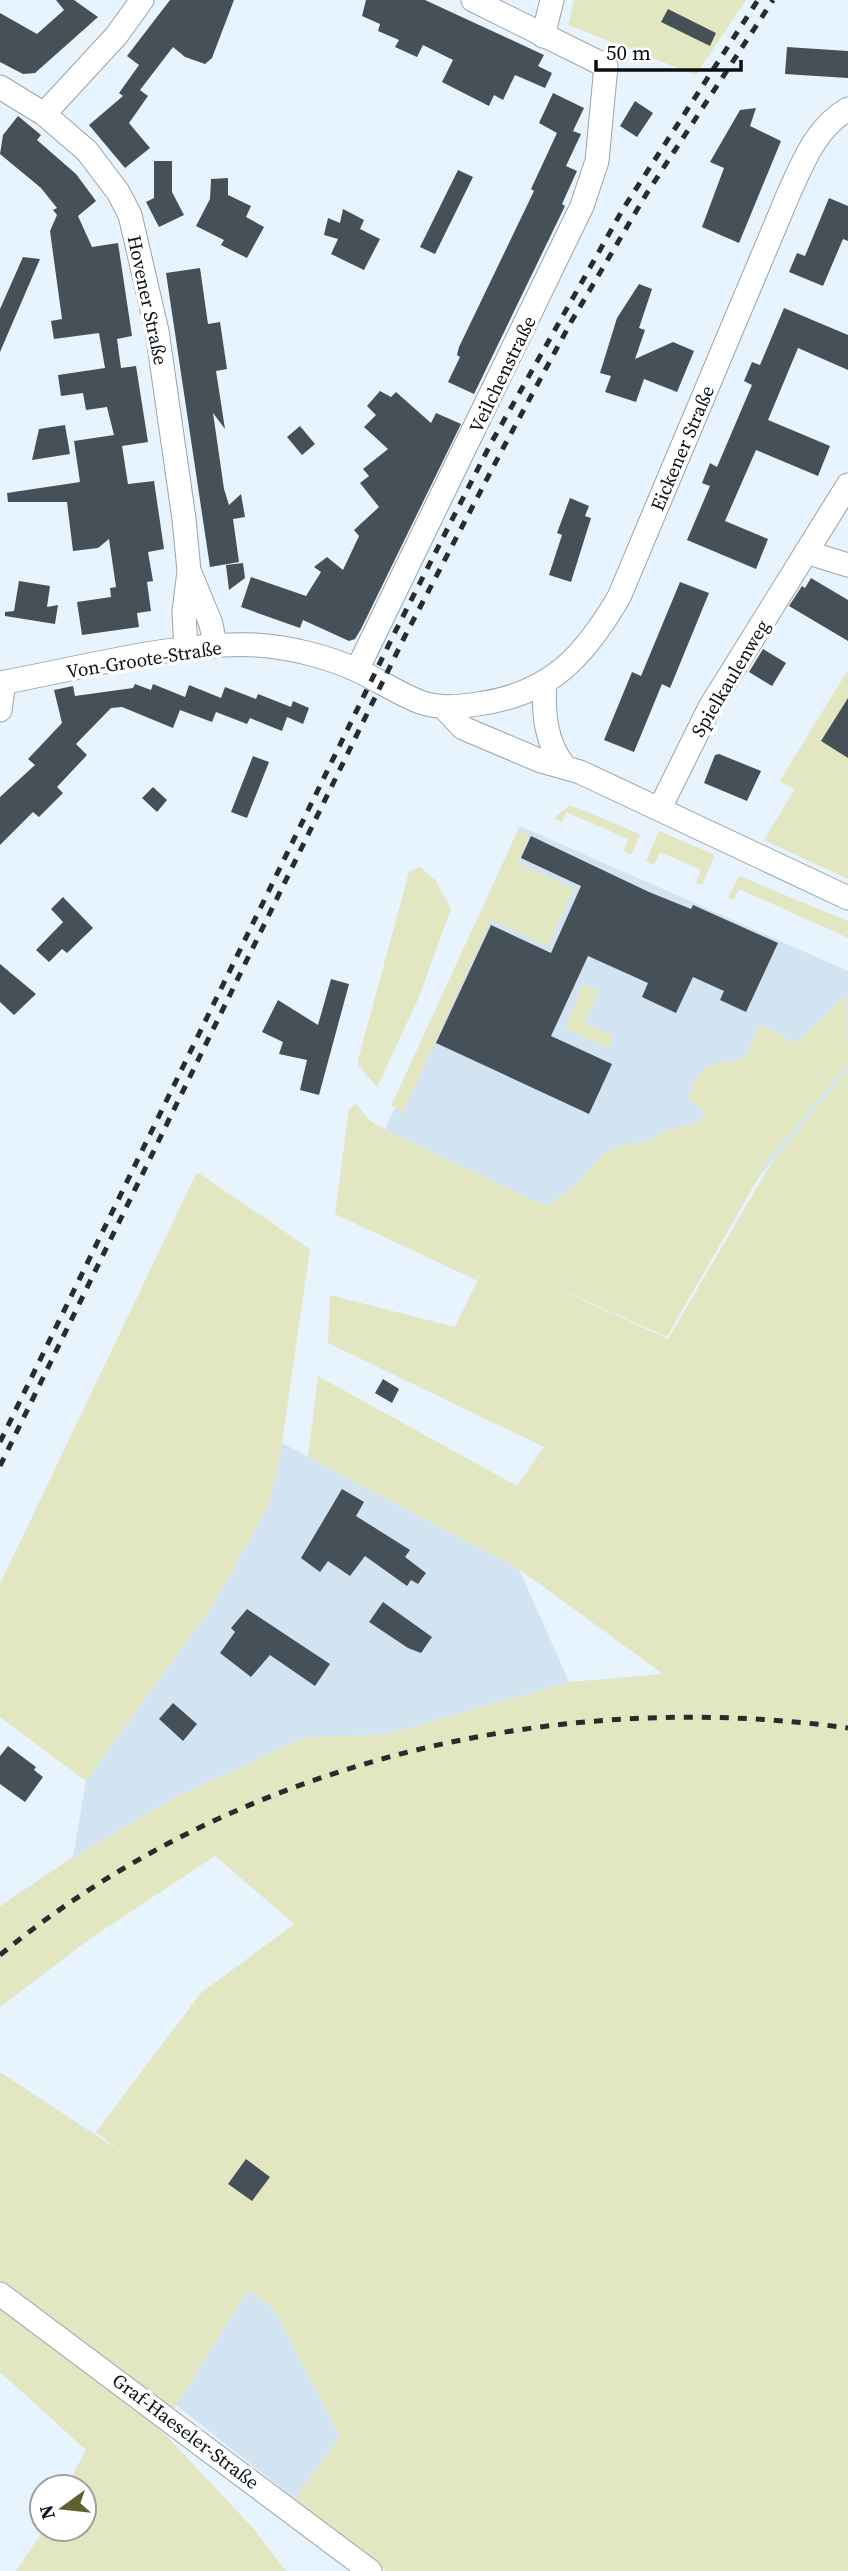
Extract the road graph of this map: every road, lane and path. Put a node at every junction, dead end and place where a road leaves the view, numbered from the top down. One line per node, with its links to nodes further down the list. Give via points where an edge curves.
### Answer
1 (142, 0): 7 (street, via 116,36)
2 (473, 0): 4 (street)
3 (552, 0): 4 (street)
4 (543, 36): 14 (street, Veilchenstraße, via 606,66 597,161 582,206)
5 (0, 87): 7 (street, Hovener Straße)
6 (848, 109): 15 (street, Eickener Straße, via 830,120 811,146 789,192 619,597 595,637)
7 (44, 114): 11 (street, Hovener Straße, via 87,150 131,215 157,331)
8 (848, 485): 9 (street, Spielkaulenweg)
9 (806, 552): 10 (street); 20 (street, Spielkaulenweg, via 710,707)
10 (848, 565)
11 (189, 570): 12 (street, Hovener Straße); 13 (street, Hovener Straße)
12 (215, 646): 13 (street, Von-Groote-Straße); 14 (street, Von-Groote-Straße, via 260,646)
13 (186, 649): 16 (street, Von-Groote-Straße)
14 (358, 670): 17 (street, Von-Groote-Straße, via 420,702)
15 (545, 681): 17 (street, Eickener Straße, via 523,694); 19 (street, via 549,741)
16 (2, 682): 18 (street)
17 (444, 708): 19 (street, via 463,729)
18 (0, 710)
19 (564, 766): 20 (street)
20 (660, 808): 21 (street)
21 (848, 898)
22 (0, 2294): 23 (street, Graf-Haeseler-Straße)
23 (370, 2571)

